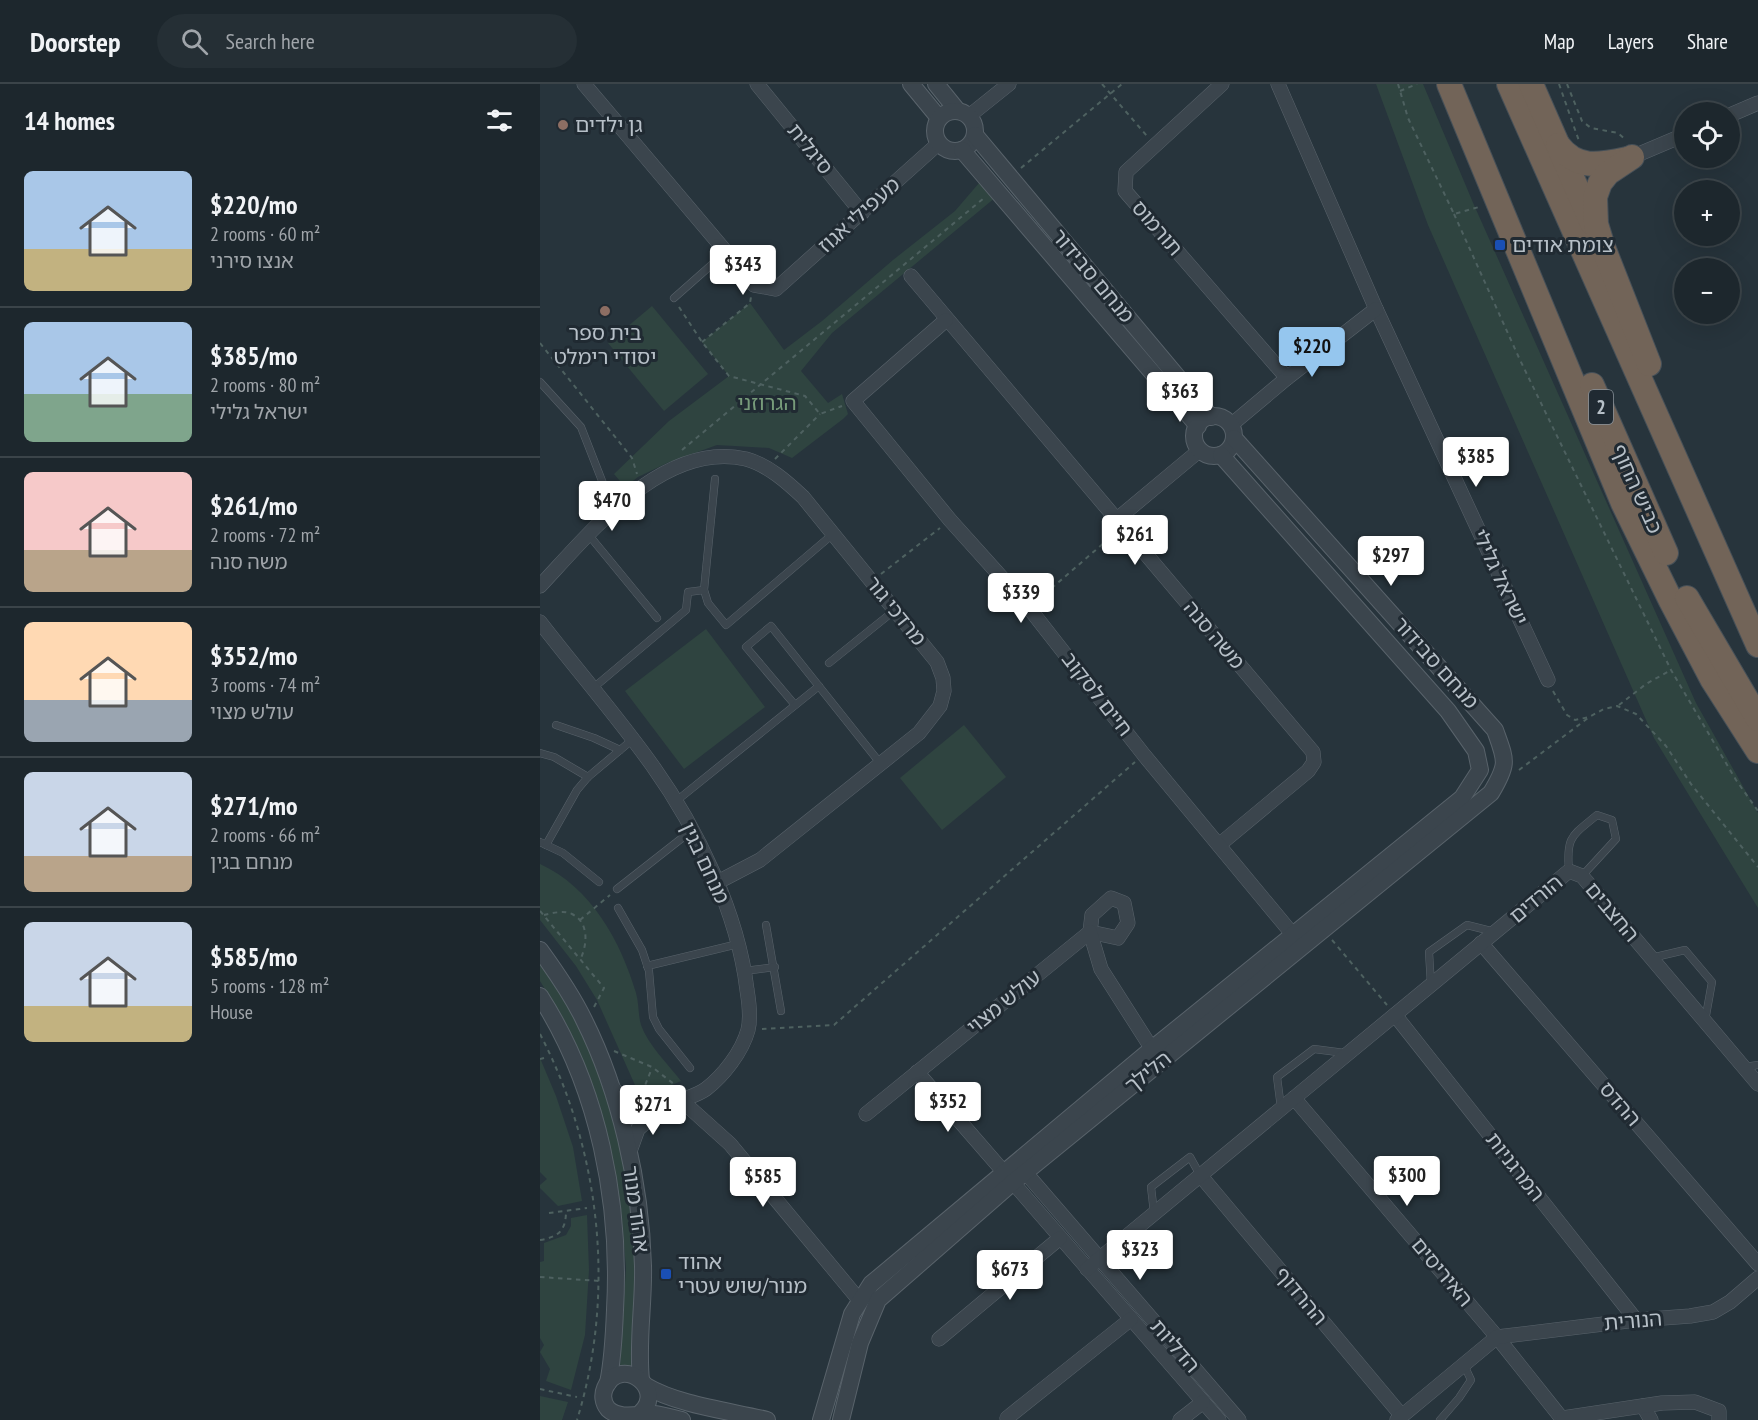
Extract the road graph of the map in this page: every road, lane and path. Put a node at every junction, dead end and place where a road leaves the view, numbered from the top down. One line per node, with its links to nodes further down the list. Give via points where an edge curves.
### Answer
1 (584, 84): 37 (street)
2 (757, 84): 34 (street, סיגלית)
3 (911, 84): 23 (street)
4 (936, 84): 22 (street)
5 (1009, 84): 22 (street)
6 (1102, 84): 19 (path)
7 (1122, 84): 19 (path)
8 (1222, 84): 28 (street, תורמוס)
9 (1278, 84): 41 (street, ישראל גלילי)
10 (1398, 84): 18 (path)
11 (1417, 84): 18 (path)
12 (1449, 84): 85 (highway, via 1623,503 1712,679)
13 (1464, 84): 81 (highway, כביש החוף / 2, via 1644,508 1687,599)
14 (1509, 84): 64 (highway, 2)
15 (1531, 84): 26 (highway)
16 (1559, 84): 26 (path)
17 (1567, 84): 30 (path, via 1582,121 1591,128 1618,133)
18 (1400, 91): 35 (path, via 1408,118)
19 (1110, 94): 28 (path); 31 (path)
20 (1758, 103): 21 (street)
21 (1740, 111)
22 (963, 113): 23 (street, via 950,111); 24 (street, via 975,128)
23 (939, 118): 27 (street, via 935,131)
24 (975, 135): 29 (street); 31 (street, מנחם סבידור)
25 (1674, 139): 30 (street)
26 (1568, 142): 30 (highway, via 1568,156 1580,162 1601,165); 36 (highway)
27 (939, 143): 29 (street, via 950,150); 34 (street, מעפילי אגוז)
28 (1155, 146): 45 (street, תורמוס, via 1126,172 1125,191)
29 (962, 150): 32 (street, מנחם סבידור)
30 (1637, 156): 36 (highway, via 1608,172 1600,183 1595,197 1596,225)
31 (1010, 177): 50 (street, מנחם סבידור)
32 (995, 188): 47 (path); 50 (street, מנחם סבידור)
33 (1479, 207): 35 (path)
34 (862, 213): 39 (street, מעפילי אגוז, via 776,289)
35 (1454, 214): 74 (path, via 1520,360)
36 (1603, 247): 64 (highway)
37 (726, 252): 39 (street); 40 (lane)
38 (911, 276): 42 (street, משה סנה)
39 (754, 285): 43 (path, via 750,303)
40 (674, 298): 43 (path)
41 (1376, 309): 45 (street); 75 (street, ישראל גלילי)
42 (946, 320): 48 (street); 60 (street, משה סנה)
43 (702, 342): 47 (path, via 729,376)
44 (540, 343): 56 (path, via 632,458)
45 (1287, 378): 51 (street)
46 (540, 382): 58 (lane, via 581,427)
47 (760, 383): 49 (path, via 805,396); 53 (path)
48 (853, 401): 49 (path); 59 (street, חיים לסקוב)
49 (820, 414): 55 (path)
50 (1204, 421): 51 (street, via 1222,418); 52 (street, via 1194,435)
51 (1233, 431): 54 (street, via 1230,449); 88 (street, מנחם סבידור, via 1495,730)
52 (1200, 450): 54 (street, via 1209,456); 60 (street)
53 (675, 456)
54 (1221, 456): 90 (street, מנחם סבידור, via 1448,711 1476,751)
55 (766, 468): 58 (street, מרדכי גור, via 724,456 680,465); 62 (street, מרדכי גור, via 803,497)
56 (638, 477)
57 (715, 479): 67 (lane)
58 (613, 508): 61 (street, מרדכי גור)
59 (950, 520): 65 (path); 68 (street, חיים לסקוב)
60 (1119, 523): 68 (path); 96 (street, משה סנה, via 1313,752 1314,762 1308,771)
61 (588, 534): 63 (street, מרדכי גור); 66 (street, מרדכי גור); 70 (lane)
62 (833, 534): 65 (street, מרדכי גור); 67 (lane, via 726,625 708,603)
63 (540, 572)
64 (1725, 575): 72 (highway, 2)
65 (872, 581): 69 (street, מרדכי גור)
66 (540, 586)
67 (704, 590): 77 (lane, via 688,592 686,609)
68 (1029, 608): 87 (street, חיים לסקוב)
69 (895, 610): 73 (lane); 89 (street, מרדכי גור, via 938,662 944,691 940,706 919,734)
70 (657, 618)
71 (540, 622): 77 (street, מנחם בגין)
72 (1758, 645)
73 (829, 663)
74 (1671, 670): 79 (path); 93 (path)
75 (1548, 681): 80 (path, via 1567,715 1575,720)
76 (819, 686): 78 (lane); 78 (lane, via 771,626 746,646); 89 (lane)
77 (592, 689): 83 (street, מנחם בגין)
78 (795, 705): 92 (lane)
79 (1617, 706): 80 (path); 97 (path, via 1636,714 1666,746 1691,784)
80 (1589, 717): 88 (path, via 1517,771)
81 (1758, 719)
82 (556, 725): 84 (lane)
83 (632, 740): 84 (lane); 92 (street, מנחם בגין)
84 (620, 750): 91 (lane)
85 (1758, 751)
86 (540, 753): 91 (lane)
87 (1144, 754): 96 (street, חיים לסקוב); 124 (path, via 834,1025)
88 (1505, 760): 107 (street, הלילך, via 1502,775 1491,793)
89 (880, 763): 100 (street, מרדכי גור, via 760,860)
90 (1480, 770): 109 (street, הלילך, via 1462,798)
91 (588, 777): 95 (lane)
92 (675, 802): 94 (street, מנחם בגין)
93 (1758, 811)
94 (691, 831): 100 (street, מנחם בגין); 101 (lane)
95 (543, 844): 99 (lane, via 572,860)
96 (1219, 845): 109 (street, חיים לסקוב)
97 (1758, 867)
98 (1575, 874): 98 (lane, הורדים, via 1616,839 1612,820 1597,815 1574,835 1567,849); 108 (street, הורדים); 113 (street, החצבים)
99 (599, 882)
100 (716, 882): 110 (street, מנחם בגין)
101 (617, 890): 105 (path)
102 (618, 908): 115 (lane)
103 (540, 911): 104 (path)
104 (544, 915): 105 (path, via 571,913); 114 (path)
105 (580, 920): 114 (path, via 586,939)
106 (766, 925): 116 (lane)
107 (1323, 929): 109 (street, הלילך); 121 (path)
108 (1495, 932): 111 (street, הורדים); 118 (lane, הורדים, via 1467,926 1429,952)
109 (1297, 940): 127 (street, הלילך); 144 (street, הלילך)
110 (738, 944): 115 (lane); 117 (street, מנחם בגין)
111 (1481, 944): 118 (street, הורדים); 153 (street, ההדס)
112 (540, 950): 123 (street, אהוד מנור)
113 (1651, 958): 122 (street, החצבים); 122 (lane, החצבים, via 1685,950 1712,982)
114 (580, 960): 123 (path, via 604,988)
115 (647, 966): 133 (lane, via 653,1017)
116 (775, 967): 117 (lane); 120 (lane)
117 (744, 971): 124 (street, מנחם בגין)
118 (1431, 985): 121 (street, הורדים)
119 (540, 996): 158 (street, אהוד מנור, via 571,1053 596,1130 613,1211)
120 (781, 1011)
121 (1395, 1015): 128 (street, הורדים); 161 (street, המרגניות)
122 (1704, 1021): 131 (street, החצבים)
123 (585, 1023): 126 (street, אהוד מנור)
124 (748, 1030): 137 (street, מנחם בגין, via 722,1074 705,1089)
125 (540, 1034): 157 (path, via 580,1134 591,1182)
126 (594, 1042): 132 (path); 136 (street, אהוד מנור)
127 (1152, 1049): 134 (street, עולש מצוי, via 1101,969 1090,932); 144 (street, הלילך)
128 (1348, 1053): 138 (street, הורדים); 141 (lane, via 1314,1049 1277,1077)
129 (544, 1058): 130 (path)
130 (540, 1059)
131 (1751, 1066): 135 (street, החצבים)
132 (652, 1067): 137 (path); 139 (path)
133 (690, 1068)
134 (917, 1072): 142 (street, עולש מצוי); 144 (street)
135 (1758, 1084)
136 (610, 1085): 139 (street); 143 (street, אהוד מנור)
137 (686, 1098): 140 (street, מנחם בגין); 159 (street, via 730,1144)
138 (1294, 1098): 141 (street, הורדים); 162 (street, האיריסים)
139 (636, 1107): 140 (street, מנחם בגין)
140 (664, 1107): 143 (street, מנחם בגין, via 639,1129)
141 (1281, 1108): 145 (street, הורדים)
142 (866, 1114)
143 (628, 1156): 165 (street, אהוד מנור, via 642,1243 639,1327)
144 (1014, 1173): 150 (street, הדליות); 152 (street, הדליות); 159 (street, הלילך, via 870,1284); 170 (street, הלילך, via 878,1300 860,1343)
145 (1200, 1175): 149 (street, הורדים); 149 (lane, via 1190,1157 1150,1187); 174 (street, ההרדוף)
146 (587, 1208): 147 (path)
147 (566, 1211): 148 (path); 151 (path, via 566,1224 559,1235)
148 (549, 1214)
149 (1154, 1214): 152 (street, הורדים)
150 (1060, 1238): 154 (street, הדליות); 163 (street)
151 (540, 1240)
152 (1100, 1259): 154 (street, הורדים); 185 (street, הדליות)
153 (1758, 1264)
154 (1087, 1269): 160 (street, הדליות)
155 (540, 1277): 157 (path)
156 (1758, 1278): 161 (street, הנורית, via 1713,1312)
157 (599, 1281): 158 (path); 177 (path, via 590,1370)
158 (616, 1282): 167 (street, אהוד מנור, via 613,1357)
159 (860, 1301): 172 (street, הלילך)
160 (1131, 1319): 169 (street, הדליות); 173 (street, הדליות)
161 (1636, 1320): 162 (street, הנורית)
162 (1497, 1337): 164 (street); 176 (street)
163 (939, 1339)
164 (1464, 1365): 174 (street); 186 (lane, via 1471,1380)
165 (644, 1383): 167 (street, via 627,1374 620,1375); 175 (street, via 648,1394 646,1406); 180 (street, via 656,1392 680,1400)
166 (540, 1389): 168 (path)
167 (605, 1391): 175 (street, via 605,1405 615,1416); 178 (street, אהוד מנור)
168 (578, 1397)
169 (1203, 1402): 183 (street, הדליות); 184 (street, הדליות)
170 (846, 1403): 181 (street, הלילך); 182 (street)
171 (1644, 1407): 176 (street); 187 (street); 188 (street, via 1695,1402 1719,1411)
172 (817, 1417)
173 (1007, 1418)
174 (1400, 1418)
175 (632, 1419): 179 (street, via 654,1414)
176 (1563, 1419)
177 (577, 1420)
178 (599, 1420)
179 (682, 1420)
180 (767, 1420)
181 (841, 1420)
182 (852, 1420)
183 (1180, 1420)
184 (1219, 1420)
185 (1239, 1420)
186 (1440, 1420)
187 (1651, 1420)
188 (1719, 1420)

